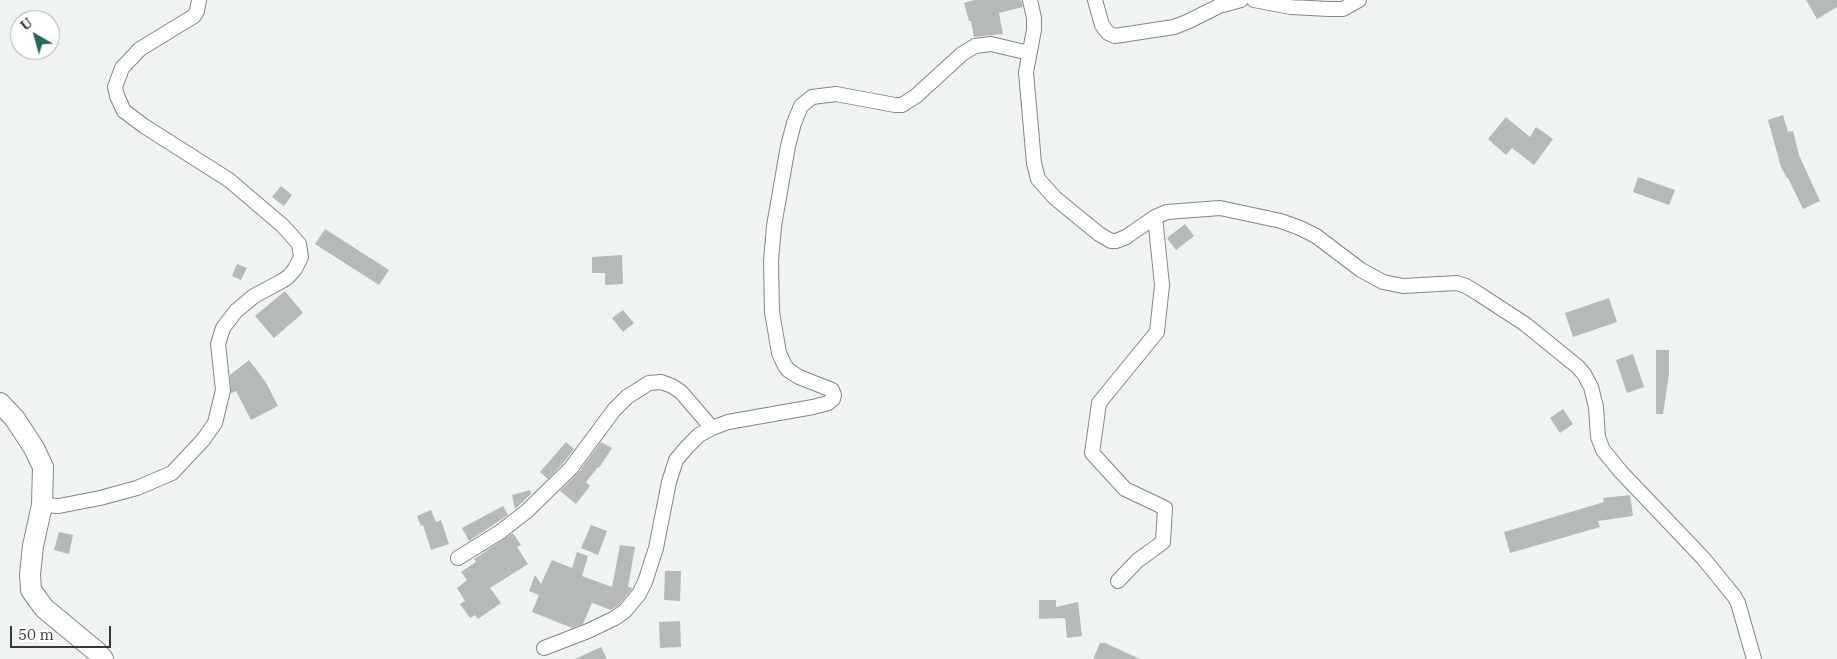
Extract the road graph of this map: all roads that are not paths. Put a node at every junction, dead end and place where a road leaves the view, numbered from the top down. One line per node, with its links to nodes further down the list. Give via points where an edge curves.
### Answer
1 (198, 0): 11 (street, via 194,16 140,49 122,68 115,87 117,96 124,111 229,180 294,236 301,257 288,277 254,296 223,328 218,344 223,390 212,430 172,473 137,488 100,498 59,506)
2 (1030, 0): 7 (street, via 1034,30)
3 (1095, 0): 4 (street, via 1102,25 1115,36 1174,27 1219,6)
4 (1241, 0)
5 (1254, 0): 6 (street, via 1291,7 1329,9 1343,9)
6 (1359, 0)
7 (1029, 53): 8 (street, via 1026,72 1029,122 1038,179 1062,204 1111,241 1126,237); 10 (street, via 991,44 975,46 902,104 836,94 812,97 802,106 788,146 774,226 772,312 780,353 788,370 832,390 833,399 813,407 752,417)
8 (1155, 217): 13 (street, via 1162,285 1157,332 1099,403 1092,453 1125,490 1165,508 1163,542 1137,561); 16 (street, via 1167,212 1220,208 1281,221 1316,236 1361,270 1383,282 1403,286 1466,286 1525,324 1584,374 1593,394 1598,437 1604,450 1734,596)
9 (0, 403): 11 (street, via 34,448 44,467)
10 (712, 428): 12 (street, via 681,392 661,382 648,383 614,410 571,468 527,512); 14 (street, via 699,435 676,460 656,548 636,599 615,618)
11 (42, 505): 15 (street, via 33,546 31,590 44,608)
12 (458, 558)
13 (1118, 581)
14 (544, 648)
15 (103, 659)
16 (1754, 659)

